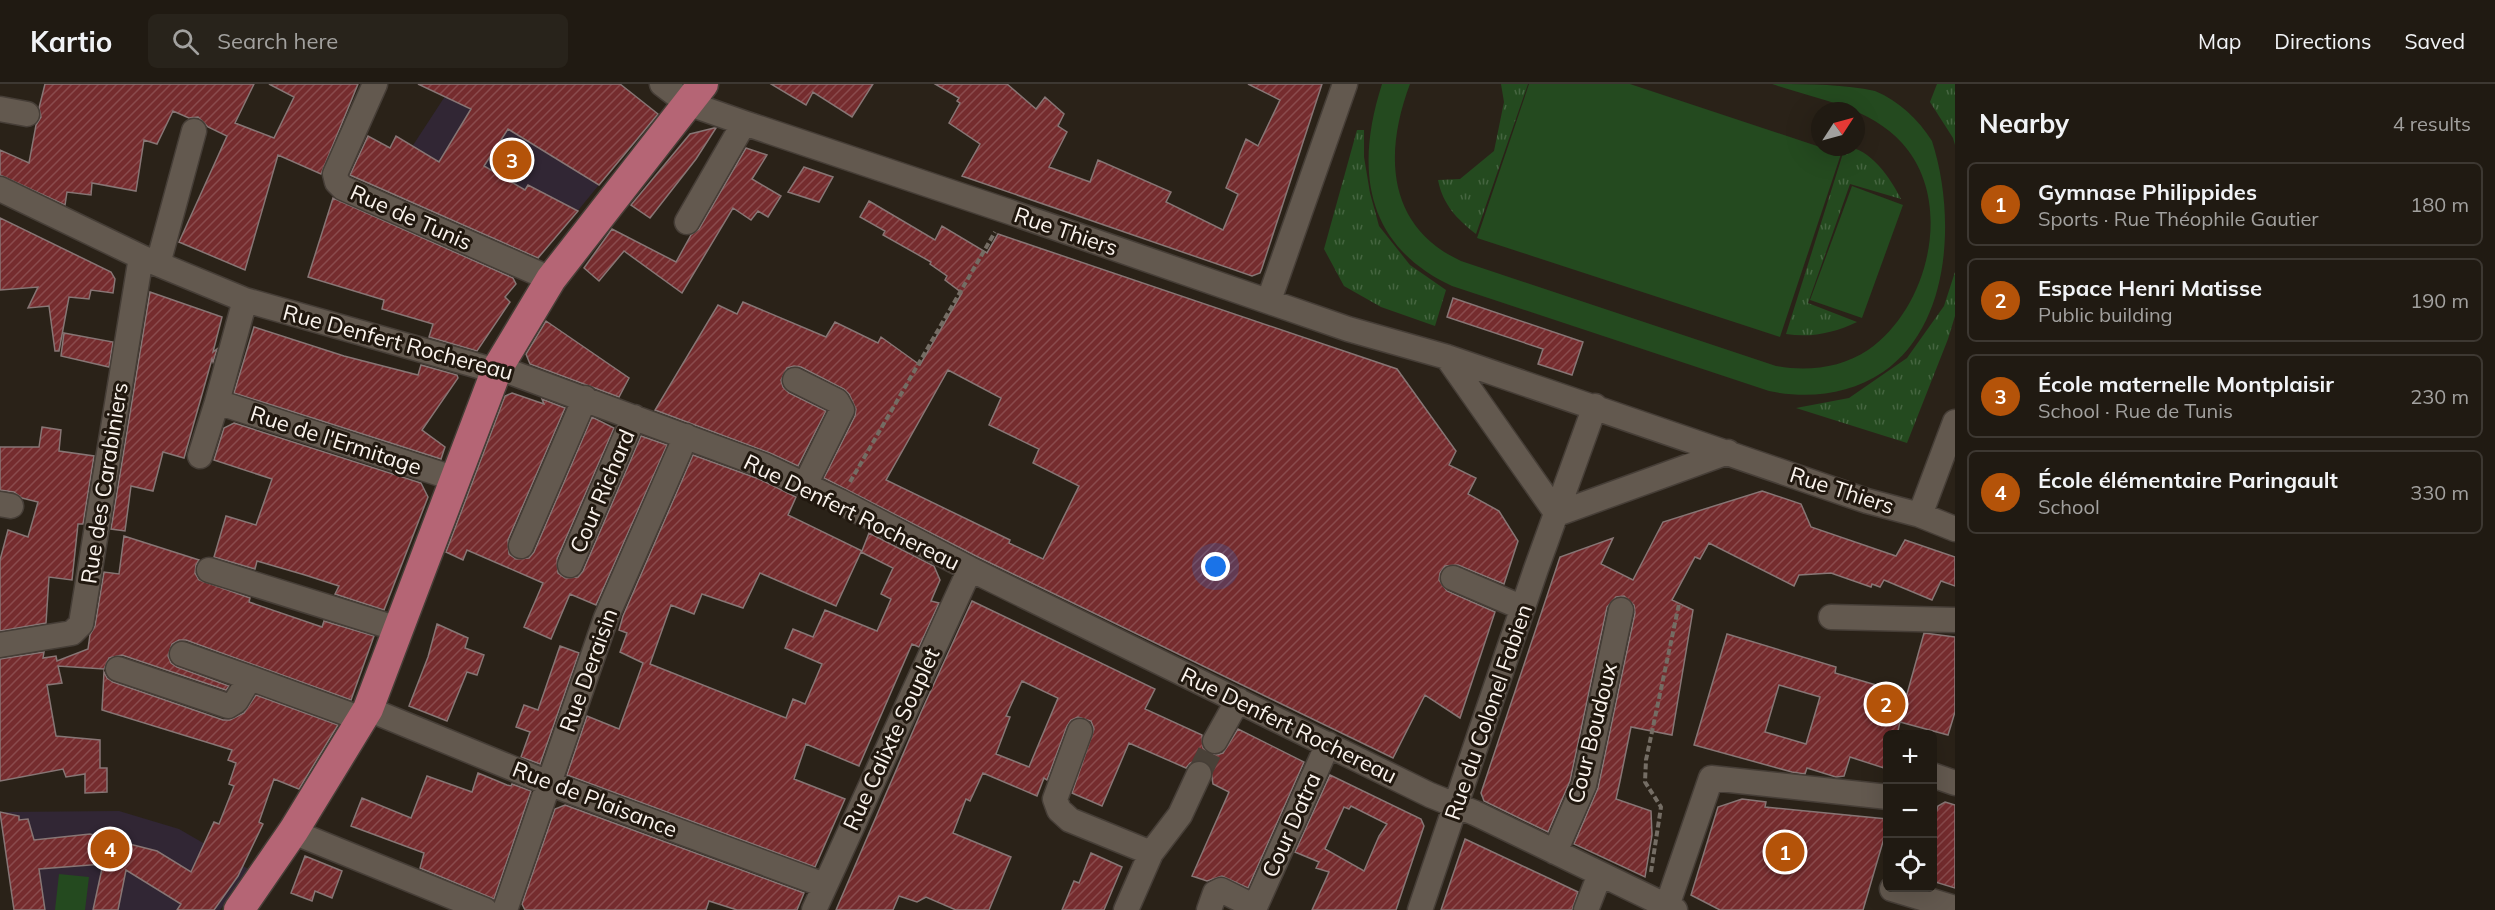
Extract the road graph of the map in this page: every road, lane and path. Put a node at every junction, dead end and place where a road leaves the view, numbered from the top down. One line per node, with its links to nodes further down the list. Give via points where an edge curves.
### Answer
1 (375, 84): 13 (street, Rue de Tunis, via 335,174 337,182)
2 (662, 84): 4 (street, Rue Thiers)
3 (1345, 84): 15 (street)
4 (695, 94): 7 (street, Rue Thiers); 13 (main road)
5 (0, 109): 6 (street)
6 (27, 114)
7 (744, 123): 10 (street, Rue Thiers); 11 (street)
8 (194, 131): 12 (street, Rue des Carabiniers)
9 (0, 189): 12 (street, Rue Denfert Rochereau)
10 (1007, 211): 15 (street, Rue Thiers); 29 (path)
11 (687, 222)
12 (150, 261): 14 (street, Rue Denfert Rochereau); 44 (street, Rue des Carabiniers, via 81,624 72,633)
13 (551, 279): 17 (main road)
14 (245, 300): 17 (street, Rue Denfert Rochereau); 20 (street)
15 (1269, 300): 16 (street, Rue Thiers, via 1348,329)
16 (1447, 357): 21 (street, Rue Thiers); 30 (street)
17 (497, 369): 19 (street, Rue Denfert Rochereau); 27 (main road)
18 (795, 380): 28 (street, via 837,400 842,410)
19 (585, 398): 22 (street, Rue Denfert Rochereau); 33 (street)
20 (217, 402): 26 (street); 27 (street, Rue de l'Ermitage)
21 (1595, 406): 25 (street, Rue Thiers); 30 (street, Rue du Colonel Fabien)
22 (634, 417): 24 (street, Rue Denfert Rochereau); 34 (street, Cour Richard)
23 (1955, 422): 31 (street)
24 (686, 436): 28 (street, Rue Denfert Rochereau); 55 (street, Rue Deraisin, via 606,618)
25 (1728, 452): 30 (street); 31 (street, Rue Thiers, via 1867,501)
26 (200, 456)
27 (456, 479): 43 (main road)
28 (805, 485): 29 (street, Rue Denfert Rochereau)
29 (839, 501): 35 (street, Rue Denfert Rochereau)
30 (1557, 514): 39 (street, Rue du Colonel Fabien)
31 (1920, 515): 32 (street, Rue Thiers)
32 (1955, 529)
33 (521, 546)
34 (570, 565)
35 (970, 569): 48 (street, Rue Denfert Rochereau); 63 (street, Rue Calixte Souplet)
36 (209, 570): 43 (street)
37 (1453, 578): 39 (street)
38 (1679, 604): 65 (path, via 1646,760 1645,782 1661,807)
39 (1523, 609): 58 (street, Rue du Colonel Fabien)
40 (1621, 610): 60 (street, Cour Boudoux, via 1584,785)
41 (1831, 617): 42 (street)
42 (1955, 620)
43 (398, 629): 49 (main road)
44 (0, 645)
45 (182, 654): 47 (street, Rue de Plaisance)
46 (118, 669): 47 (street, via 228,705 236,701)
47 (250, 678): 49 (street, Rue de Plaisance)
48 (1238, 700): 51 (street); 52 (street, Rue Denfert Rochereau)
49 (365, 714): 55 (street, Rue de Plaisance); 59 (main road)
50 (1080, 731): 61 (street, via 1055,799 1059,810 1070,820)
51 (1215, 741)
52 (1328, 744): 58 (street, Rue Denfert Rochereau); 67 (street, Cour Datra)
53 (1199, 774): 61 (street, via 1180,815)
54 (1937, 777): 56 (street)
55 (548, 783): 63 (street, Rue de Plaisance); 70 (street, Rue Deraisin)
56 (1955, 783)
57 (1883, 797): 65 (street, via 1711,778)
58 (1457, 806): 60 (street, Rue Denfert Rochereau); 74 (street, Rue du Colonel Fabien)
59 (294, 830): 66 (main road); 69 (street)
60 (1555, 852): 62 (street, Rue Denfert Rochereau)
61 (1151, 854): 72 (street)
62 (1600, 874): 65 (street, Rue Denfert Rochereau); 75 (street)
63 (824, 885): 71 (street, Rue Calixte Souplet)
64 (1890, 895): 68 (street)
65 (1663, 904)
66 (248, 907)
67 (1252, 908): 73 (street, Cour Datra, via 1221,890 1215,893)
68 (1955, 908)
69 (485, 910)
70 (505, 910)
71 (814, 910)
72 (1126, 910)
73 (1209, 910)
74 (1419, 910)
75 (1586, 910)

